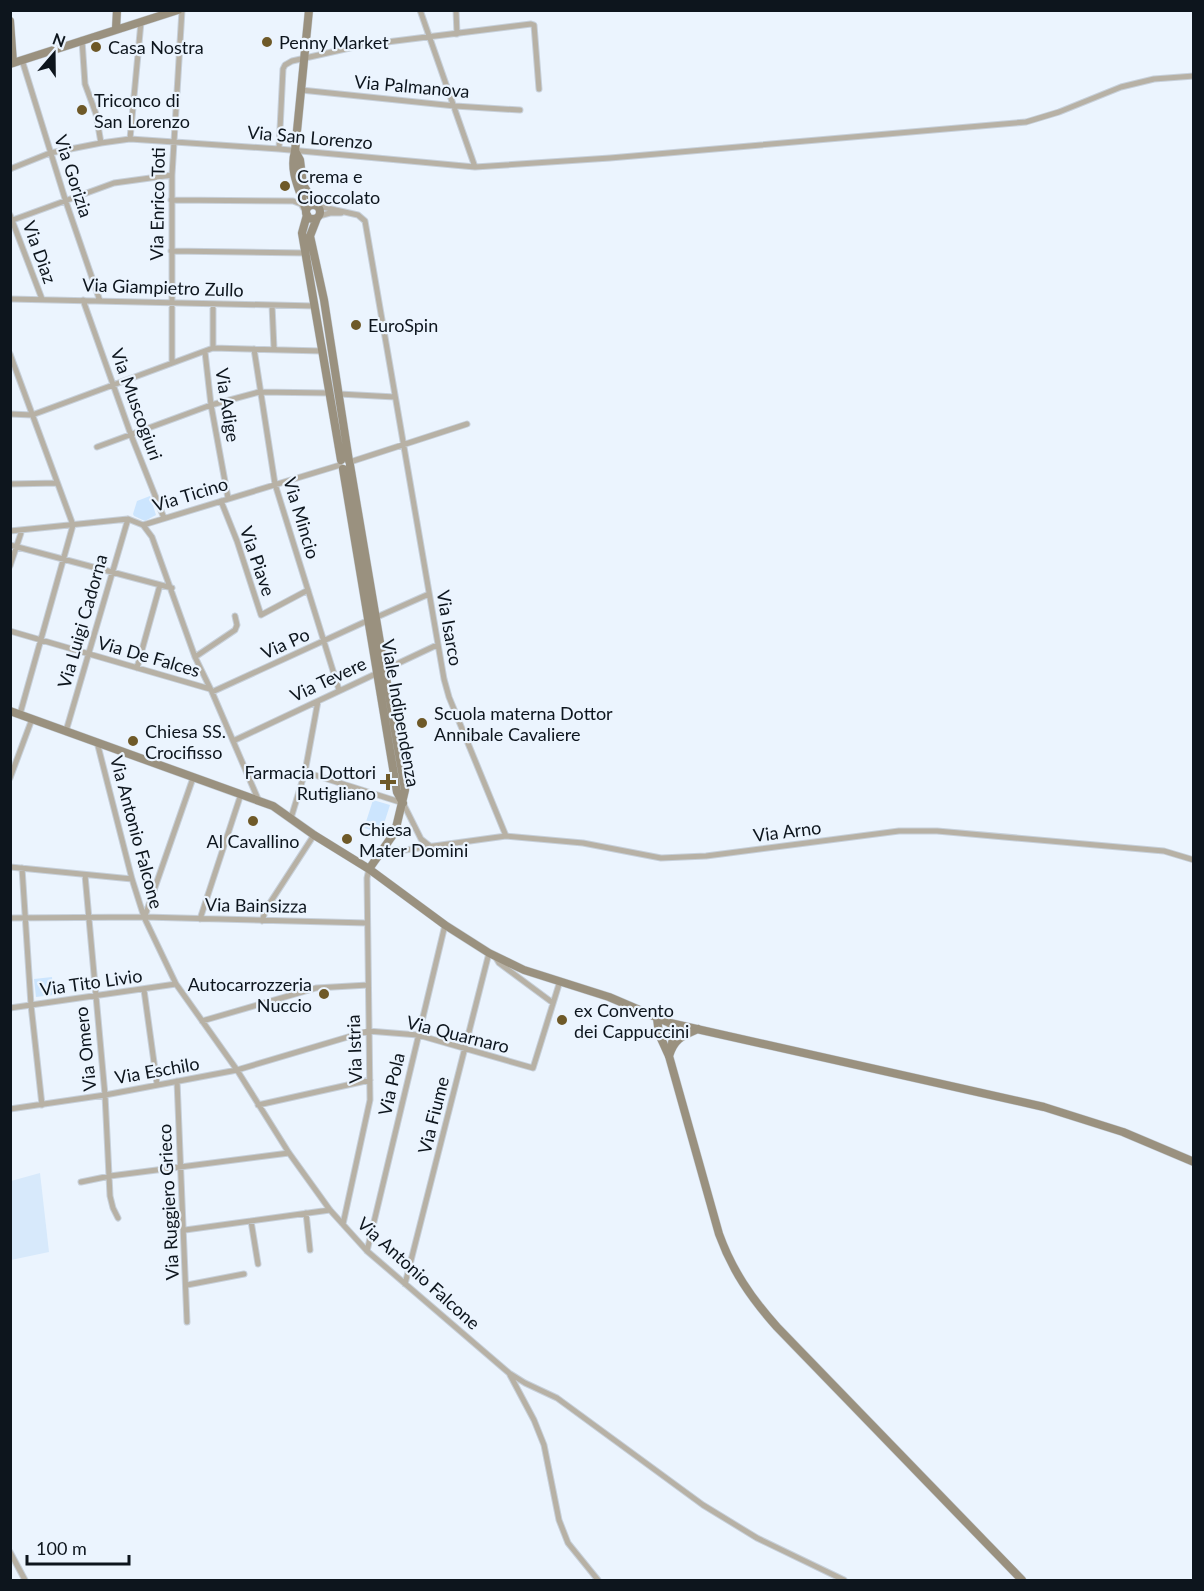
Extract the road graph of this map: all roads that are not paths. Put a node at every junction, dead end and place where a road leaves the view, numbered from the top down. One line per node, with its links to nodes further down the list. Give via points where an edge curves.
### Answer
1 (117, 10): 8 (main road)
2 (180, 10): 7 (main road); 21 (street, Via Enrico Toti)
3 (309, 10): 12 (main road, Viale Indipendenza)
4 (420, 10): 10 (street)
5 (456, 10): 9 (street)
6 (10, 21): 14 (main road)
7 (141, 22): 8 (main road); 20 (street)
8 (116, 29): 11 (main road)
9 (457, 34): 10 (street); 16 (street, via 534,25)
10 (429, 38): 12 (street, via 363,45); 18 (street)
11 (82, 40): 13 (main road); 22 (street, via 85,84)
12 (304, 59): 17 (main road, Viale Indipendenza); 23 (street, via 292,61 283,69)
13 (22, 60): 14 (main road); 25 (street, Via Gorizia)
14 (12, 63)
15 (1194, 76): 26 (street, Via San Lorenzo, via 1121,87 1026,122)
16 (539, 89)
17 (301, 90): 18 (street, Via Palmanova); 24 (main road, Viale Indipendenza)
18 (455, 106): 19 (street, Via Palmanova); 26 (street)
19 (520, 110)
20 (130, 139): 21 (street, Via San Lorenzo); 22 (street, Via San Lorenzo)
21 (173, 141): 23 (street, Via San Lorenzo); 28 (street, Via Enrico Toti)
22 (101, 143): 25 (street, Via San Lorenzo)
23 (279, 149): 24 (street, Via San Lorenzo)
24 (295, 151): 26 (street, Via San Lorenzo); 31 (main road, Viale Indipendenza, via 303,185); 32 (main road, Viale Indipendenza, via 292,161)
25 (50, 153): 27 (street, Via San Lorenzo); 30 (street, Via Gorizia)
26 (475, 167)
27 (10, 169)
28 (172, 175): 29 (street, Via Enrico Toti); 30 (street, via 114,183)
29 (171, 200): 32 (street, via 293,201); 36 (street, Via Enrico Toti)
30 (66, 202): 35 (street); 41 (street, Via Gorizia)
31 (317, 205): 32 (main road, via 309,206); 33 (street); 34 (main road, via 321,210)
32 (306, 212): 34 (main road, via 310,218); 37 (main road, Viale Indipendenza, via 302,232)
33 (351, 214): 34 (street); 57 (street, Via Isarco, via 364,221)
34 (318, 217): 56 (main road, Viale Indipendenza, via 310,236)
35 (11, 219): 39 (street, Via Diaz)
36 (171, 251): 37 (street); 42 (street, Via Enrico Toti)
37 (306, 253): 45 (main road, Viale Indipendenza)
38 (10, 299): 39 (street, Via Giampietro Zullo)
39 (42, 299): 40 (street, Via Giampietro Zullo)
40 (83, 300): 41 (street, Via Giampietro Zullo); 53 (street, Via Muscogiuri)
41 (100, 301): 42 (street, Via Giampietro Zullo)
42 (171, 303): 43 (street, Via Giampietro Zullo); 52 (street, Via Enrico Toti)
43 (213, 304): 44 (street, Via Giampietro Zullo); 46 (street)
44 (272, 305): 45 (street, Via Giampietro Zullo); 48 (street)
45 (315, 306): 49 (main road, Viale Indipendenza)
46 (213, 348): 47 (street); 50 (street)
47 (254, 349): 48 (street); 54 (street, Via Mincio)
48 (274, 349): 49 (street)
49 (322, 351): 55 (main road, Viale Indipendenza)
50 (205, 352): 52 (street); 58 (street, Via Adige)
51 (10, 354): 60 (street)
52 (172, 363): 53 (street)
53 (113, 385): 60 (street); 62 (street, Via Muscogiuri)
54 (259, 392): 55 (street); 58 (street); 68 (street, Via Mincio)
55 (329, 393): 65 (main road, Viale Indipendenza)
56 (339, 394): 57 (street); 65 (main road, Viale Indipendenza)
57 (395, 397): 63 (street, Via Isarco)
58 (211, 405): 62 (street); 69 (street, Via Adige)
59 (10, 414): 60 (street)
60 (32, 415): 66 (street)
61 (467, 424): 63 (street, Via Ticino)
62 (130, 435): 64 (street); 71 (street, Via Muscogiuri)
63 (404, 445): 65 (street, Via Ticino); 84 (street, Via Isarco)
64 (97, 447)
65 (346, 464): 68 (street, Via Ticino); 86 (main road, Viale Indipendenza)
66 (57, 483): 67 (street); 73 (street)
67 (10, 484)
68 (274, 484): 69 (street, Via Ticino); 83 (street, Via Mincio)
69 (228, 498): 70 (street, Via Ticino)
70 (221, 501): 71 (street, Via Ticino); 83 (street, Via Piave, via 261,615)
71 (164, 518): 74 (street, Via Ticino)
72 (128, 519): 73 (street, Via Ticino); 74 (street, Via Ticino); 80 (street, Via Luigi Cadorna)
73 (74, 525): 75 (street, Via Ticino); 78 (street)
74 (143, 525): 82 (street, via 152,537)
75 (22, 530): 76 (street, Via Ticino); 77 (street)
76 (10, 531)
77 (13, 546): 78 (street); 79 (street)
78 (65, 560): 80 (street); 88 (street)
79 (10, 566)
80 (112, 573): 81 (street); 91 (street, Via Luigi Cadorna)
81 (160, 585): 82 (street); 93 (street)
82 (172, 588): 92 (street)
83 (308, 590): 89 (street, Via Mincio)
84 (429, 594): 86 (street, Via Po); 90 (street, Via Isarco)
85 (235, 616): 92 (street, via 235,630)
86 (373, 618): 89 (street, Via Po); 94 (main road, Viale Indipendenza)
87 (10, 631): 88 (street, Via De Falces)
88 (42, 640): 91 (street, Via De Falces); 99 (street)
89 (324, 642): 95 (street, Via Mincio); 96 (street, Via Po)
90 (437, 645): 94 (street, Via Tevere); 113 (street, Via Isarco, via 449,697)
91 (87, 653): 93 (street, Via De Falces); 101 (street, Via Luigi Cadorna)
92 (195, 657): 96 (street)
93 (137, 668): 96 (street, Via De Falces)
94 (381, 671): 95 (street, Via Tevere); 110 (main road, Viale Indipendenza, via 405,790)
95 (339, 690): 97 (street, Via Tevere)
96 (211, 691): 102 (street)
97 (318, 701): 102 (street, Via Tevere); 105 (street)
98 (10, 711): 99 (main road)
99 (20, 714): 100 (main road)
100 (32, 719): 101 (main road); 104 (street)
101 (66, 731): 103 (main road)
102 (232, 741): 109 (street)
103 (97, 742): 107 (main road); 121 (street, Via Antonio Falcone)
104 (12, 770): 106 (street)
105 (305, 772): 110 (street); 111 (street)
106 (10, 778)
107 (194, 778): 108 (main road); 123 (street)
108 (241, 794): 109 (main road); 126 (street)
109 (258, 799): 111 (main road)
110 (403, 803): 114 (street, via 421,839); 115 (main road, Viale Indipendenza, via 395,832)
111 (291, 818): 112 (main road)
112 (314, 835): 119 (main road); 127 (street)
113 (506, 836): 114 (street, Via Arno); 116 (street, Via Arno, via 583,843 661,858 706,856 899,831 938,831 1164,851)
114 (431, 847): 115 (street, Via Arno)
115 (384, 850): 119 (main road, Viale Indipendenza)
116 (1194, 860)
117 (10, 867): 118 (street)
118 (22, 868): 120 (street); 125 (street)
119 (369, 869): 128 (street, Via Istria); 129 (main road)
120 (85, 875): 121 (street); 122 (street, Via Omero)
121 (132, 879): 123 (street, Via Antonio Falcone)
122 (88, 917): 123 (street, Via Bainsizza); 125 (street, Via Bainsizza); 135 (street, Via Omero)
123 (144, 917): 126 (street, Via Bainsizza); 132 (street, Via Antonio Falcone)
124 (10, 918): 125 (street, Via Bainsizza)
125 (26, 918): 137 (street)
126 (200, 919): 127 (street, Via Bainsizza)
127 (262, 921): 128 (street, Via Bainsizza)
128 (367, 923): 133 (street, Via Istria)
129 (445, 925): 130 (main road); 144 (street, Via Pola)
130 (492, 955): 131 (main road); 136 (street); 146 (street, Via Fiume)
131 (561, 981): 136 (street); 139 (main road, via 624,1002)
132 (176, 984): 134 (street, Via Tito Livio); 140 (street, Via Antonio Falcone)
133 (368, 985): 140 (street, via 316,988); 143 (street, Via Istria)
134 (144, 990): 135 (street, Via Tito Livio); 151 (street)
135 (95, 997): 137 (street, Via Tito Livio); 152 (street, Via Omero)
136 (553, 1003): 146 (street, Via Quarnaro, via 533,1068)
137 (31, 1005): 138 (street, Via Tito Livio); 153 (street)
138 (10, 1008)
139 (657, 1018): 141 (main road); 147 (main road)
140 (202, 1021): 148 (street, Via Antonio Falcone)
141 (670, 1023): 142 (main road); 145 (main road)
142 (698, 1029): 145 (main road); 157 (main road, via 1044,1107 1122,1132)
143 (368, 1031): 144 (street, Via Quarnaro); 148 (street, Via Quarnaro); 149 (street, Via Istria)
144 (418, 1035): 146 (street, Via Quarnaro); 168 (street, Via Pola)
145 (672, 1044): 147 (main road)
146 (465, 1050): 171 (street, Via Fiume)
147 (669, 1056): 179 (main road, via 718,1234 743,1286 777,1327)
148 (237, 1070): 150 (street, Via Eschilo); 154 (street, Via Antonio Falcone)
149 (370, 1080): 154 (street); 165 (street, Via Istria, via 370,1100)
150 (177, 1081): 151 (street, Via Eschilo); 158 (street, Via Ruggiero Grieco)
151 (157, 1084): 152 (street, Via Eschilo)
152 (105, 1095): 153 (street, Via Eschilo); 159 (street, Via Omero)
153 (42, 1105): 155 (street, Via Eschilo)
154 (258, 1106): 156 (street, Via Antonio Falcone)
155 (10, 1109)
156 (289, 1153): 158 (street); 161 (street, Via Antonio Falcone)
157 (1194, 1162)
158 (182, 1168): 159 (street); 166 (street, Via Ruggiero Grieco)
159 (110, 1176): 160 (street); 163 (street, Via Omero, via 112,1208)
160 (81, 1182)
161 (330, 1210): 162 (street); 165 (street, Via Antonio Falcone)
162 (306, 1213): 164 (street); 167 (street)
163 (118, 1218)
164 (251, 1221): 166 (street); 169 (street)
165 (343, 1224): 168 (street, Via Antonio Falcone)
166 (184, 1230): 172 (street, Via Ruggiero Grieco)
167 (310, 1250)
168 (367, 1251): 171 (street, Via Antonio Falcone)
169 (258, 1264)
170 (244, 1274): 172 (street)
171 (405, 1284): 174 (street, Via Antonio Falcone)
172 (187, 1285): 173 (street, Via Ruggiero Grieco)
173 (187, 1322)
174 (509, 1373): 177 (street, via 544,1445 559,1520 568,1543); 178 (street, Via Antonio Falcone, via 557,1398 703,1505)
175 (10, 1552): 176 (street)
176 (25, 1581)
177 (598, 1581)
178 (844, 1581)
179 (1022, 1581)

